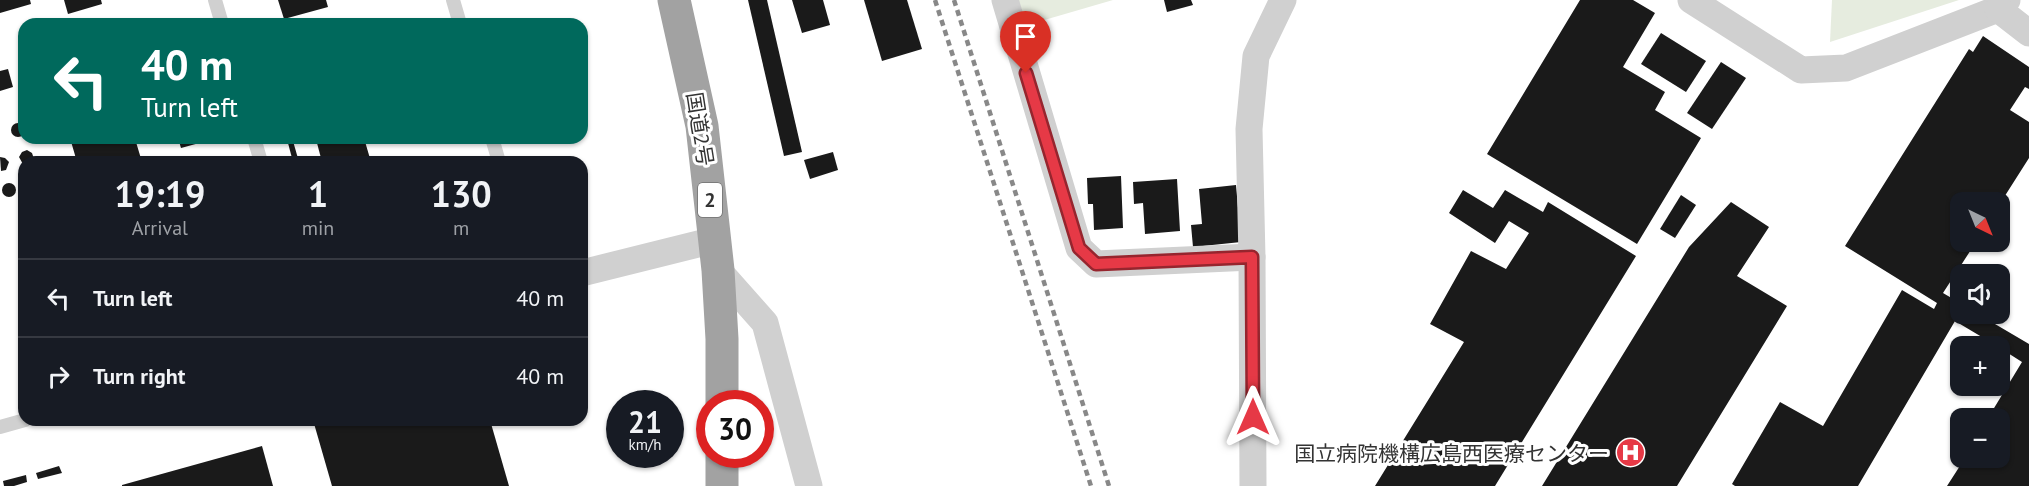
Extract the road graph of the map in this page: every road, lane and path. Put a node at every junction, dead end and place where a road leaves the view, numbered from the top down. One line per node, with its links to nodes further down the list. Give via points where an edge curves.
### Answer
1 (215, 0): 8 (lane)
2 (453, 0): 9 (lane)
3 (674, 0): 11 (highway, 国道2号 / 2, via 702,126)
4 (1005, 0): 12 (street, via 1079,248 1096,264)
5 (1283, 0): 12 (street, via 1256,56 1249,129)
6 (1691, 0): 7 (street, via 1801,70 1846,68)
7 (2003, 4): 10 (street)
8 (220, 18)
9 (458, 18)
10 (2029, 33)
11 (716, 255): 13 (street); 14 (highway, 国道2号 / 2); 19 (street, via 765,323)
12 (1252, 257): 20 (street)
13 (588, 272)
14 (722, 390)
15 (18, 422): 16 (lane)
16 (0, 427)
17 (722, 468): 18 (highway)
18 (722, 486)
19 (809, 486)
20 (1253, 486)

